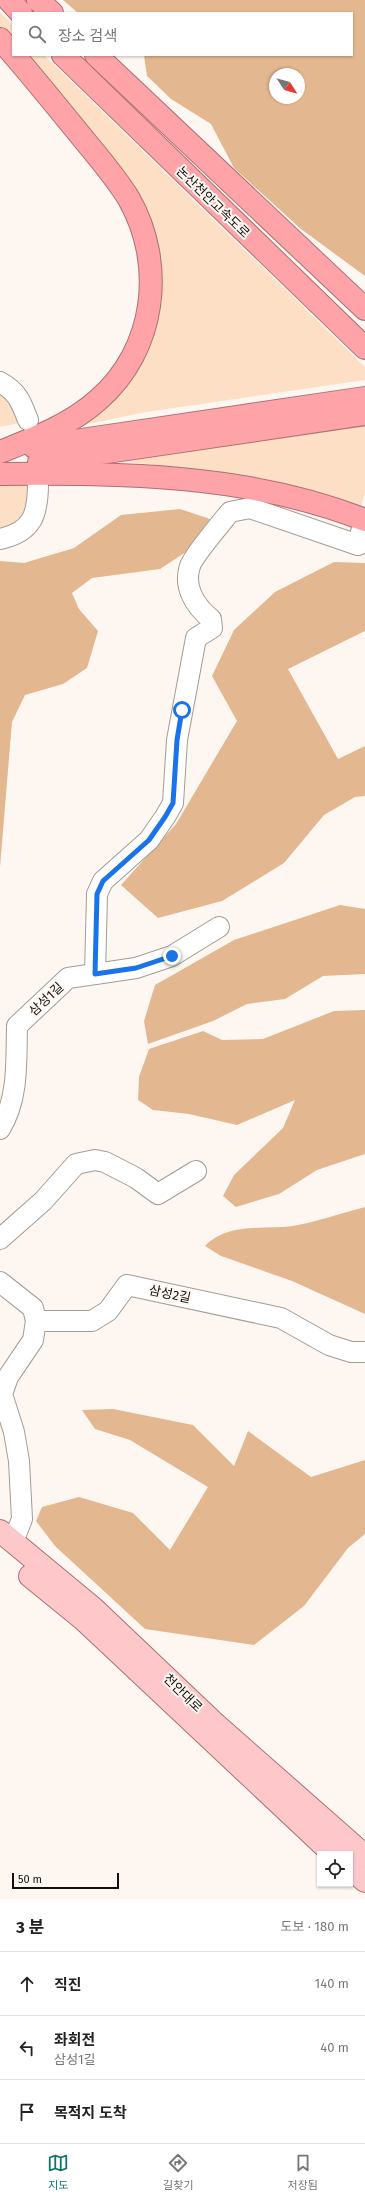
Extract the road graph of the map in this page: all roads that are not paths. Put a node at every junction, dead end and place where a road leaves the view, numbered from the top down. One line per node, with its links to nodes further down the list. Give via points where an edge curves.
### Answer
1 (9, 0): 3 (highway)
2 (38, 0): 4 (highway)
3 (20, 12)
4 (51, 12)
5 (0, 39): 6 (highway)
6 (12, 54)
7 (14, 56): 16 (highway, via 114,176 129,200 143,228 151,261 151,297 143,334 130,362 99,400 59,427)
8 (64, 56): 11 (highway, 논산천안고속도로)
9 (97, 56): 10 (highway, 논산천안고속도로)
10 (365, 309)
11 (358, 342)
12 (0, 382): 15 (lane, via 13,389)
13 (365, 398): 16 (highway)
14 (365, 414): 17 (highway)
15 (28, 420)
16 (0, 452)
17 (0, 468)
18 (0, 474): 20 (highway, via 91,473 198,481 280,494)
19 (38, 483): 21 (lane, via 38,504 34,516 27,526 15,535)
20 (363, 526): 23 (lane, via 358,545 250,508 230,512 190,565 188,586 198,609 211,619 212,628 196,638 177,740 173,803 149,840 103,881 97,894)
21 (0, 539)
22 (219, 927): 23 (lane, 삼성1길, via 172,956 136,968)
23 (95, 974): 24 (lane, 삼성1길, via 68,978)
24 (8, 1029): 25 (lane, 삼성1길, via 15,1088 9,1112)
25 (0, 1129)
26 (196, 1171): 27 (lane, via 158,1194 136,1178 106,1162 95,1160 76,1164 43,1201)
27 (0, 1240)
28 (0, 1282): 29 (lane, via 33,1308)
29 (36, 1321): 30 (lane, 삼성2길, via 92,1321 108,1311 127,1285 280,1318 329,1345 351,1352); 31 (lane, via 33,1340 8,1377 2,1394 14,1432 19,1461 22,1518)
30 (365, 1352)
31 (4, 1542): 32 (main road, 천안대로); 33 (main road, 천안대로, via 93,1608 213,1722)
32 (330, 1851)
33 (365, 1856)
34 (353, 1871): 35 (main road)
35 (365, 1881)

